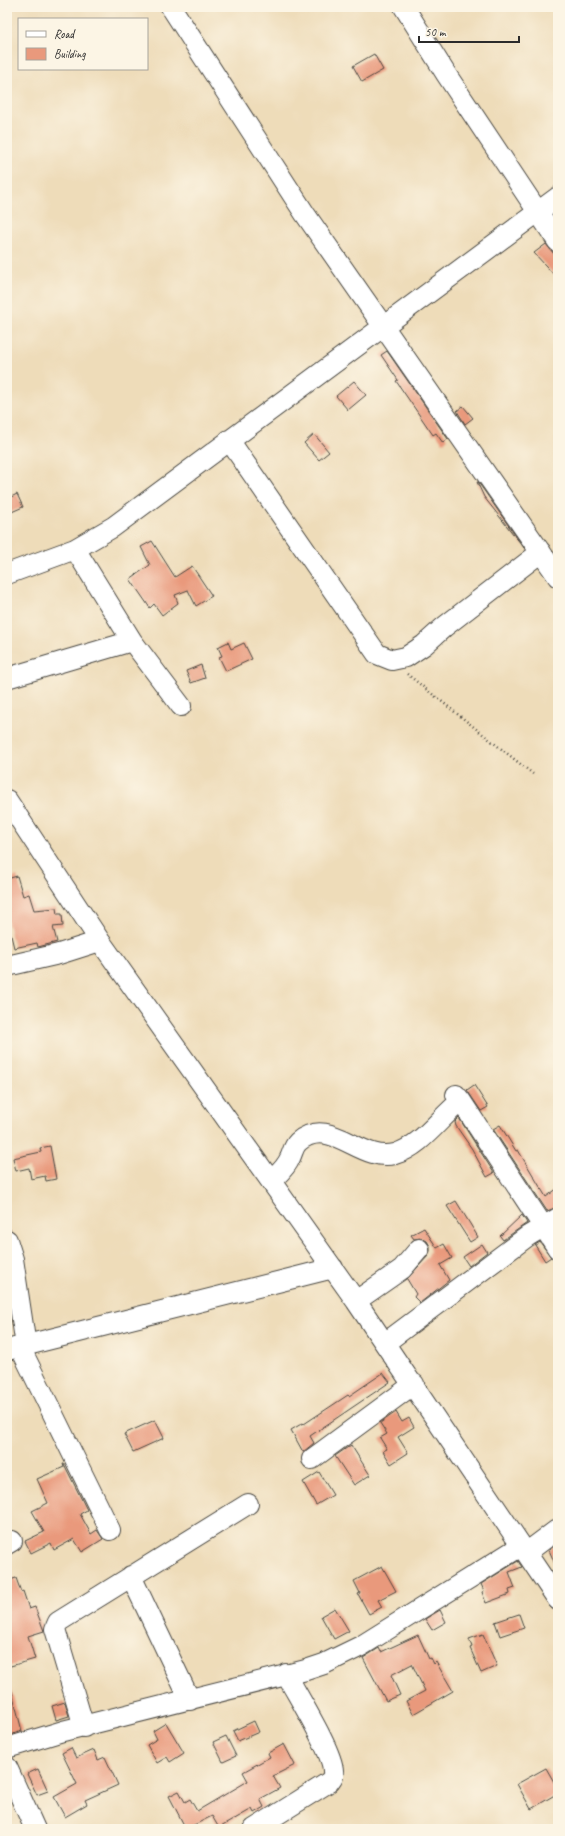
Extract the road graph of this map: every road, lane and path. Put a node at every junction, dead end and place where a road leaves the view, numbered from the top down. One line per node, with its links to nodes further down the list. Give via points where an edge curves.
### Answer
1 (171, 7): 6 (street, via 306,214)
2 (404, 7): 4 (street)
3 (558, 197): 4 (street)
4 (538, 212): 5 (street); 6 (street)
5 (558, 242)
6 (384, 327): 7 (street); 9 (street)
7 (229, 440): 8 (street, via 113,527); 13 (street, via 377,654)
8 (75, 549): 10 (street); 12 (street)
9 (541, 552): 11 (street); 13 (street, via 424,645 406,657)
10 (7, 574)
11 (558, 577)
12 (132, 641): 14 (street); 15 (street)
13 (392, 660): 16 (path, via 406,674)
14 (7, 678)
15 (181, 706)
16 (533, 774)
17 (7, 800): 18 (street)
18 (100, 941): 19 (street); 20 (street)
19 (7, 966)
20 (271, 1181): 21 (street, via 283,1170 298,1142 306,1137 325,1133 369,1153 395,1154 422,1137 459,1098); 25 (street)
21 (551, 1223): 24 (street); 27 (street, via 528,1236)
22 (7, 1240): 28 (street, via 13,1260)
23 (419, 1249): 26 (street, via 402,1269)
24 (558, 1249)
25 (333, 1268): 26 (street); 28 (street)
26 (356, 1301): 27 (street)
27 (385, 1343): 29 (street)
28 (18, 1348): 33 (street)
29 (414, 1384): 30 (street); 34 (street)
30 (312, 1459)
31 (248, 1504): 35 (street)
32 (558, 1529): 34 (street)
33 (110, 1530)
34 (524, 1550): 36 (street); 37 (street, via 361,1646 324,1664)
35 (131, 1576): 38 (street); 39 (street, via 60,1619 56,1624 55,1629)
36 (558, 1600)
37 (286, 1674): 38 (street); 43 (street, via 328,1752 333,1776 329,1782)
38 (190, 1700): 39 (street)
39 (84, 1727): 40 (street)
40 (7, 1748)
41 (7, 1767): 42 (street)
42 (34, 1829)
43 (254, 1829)

